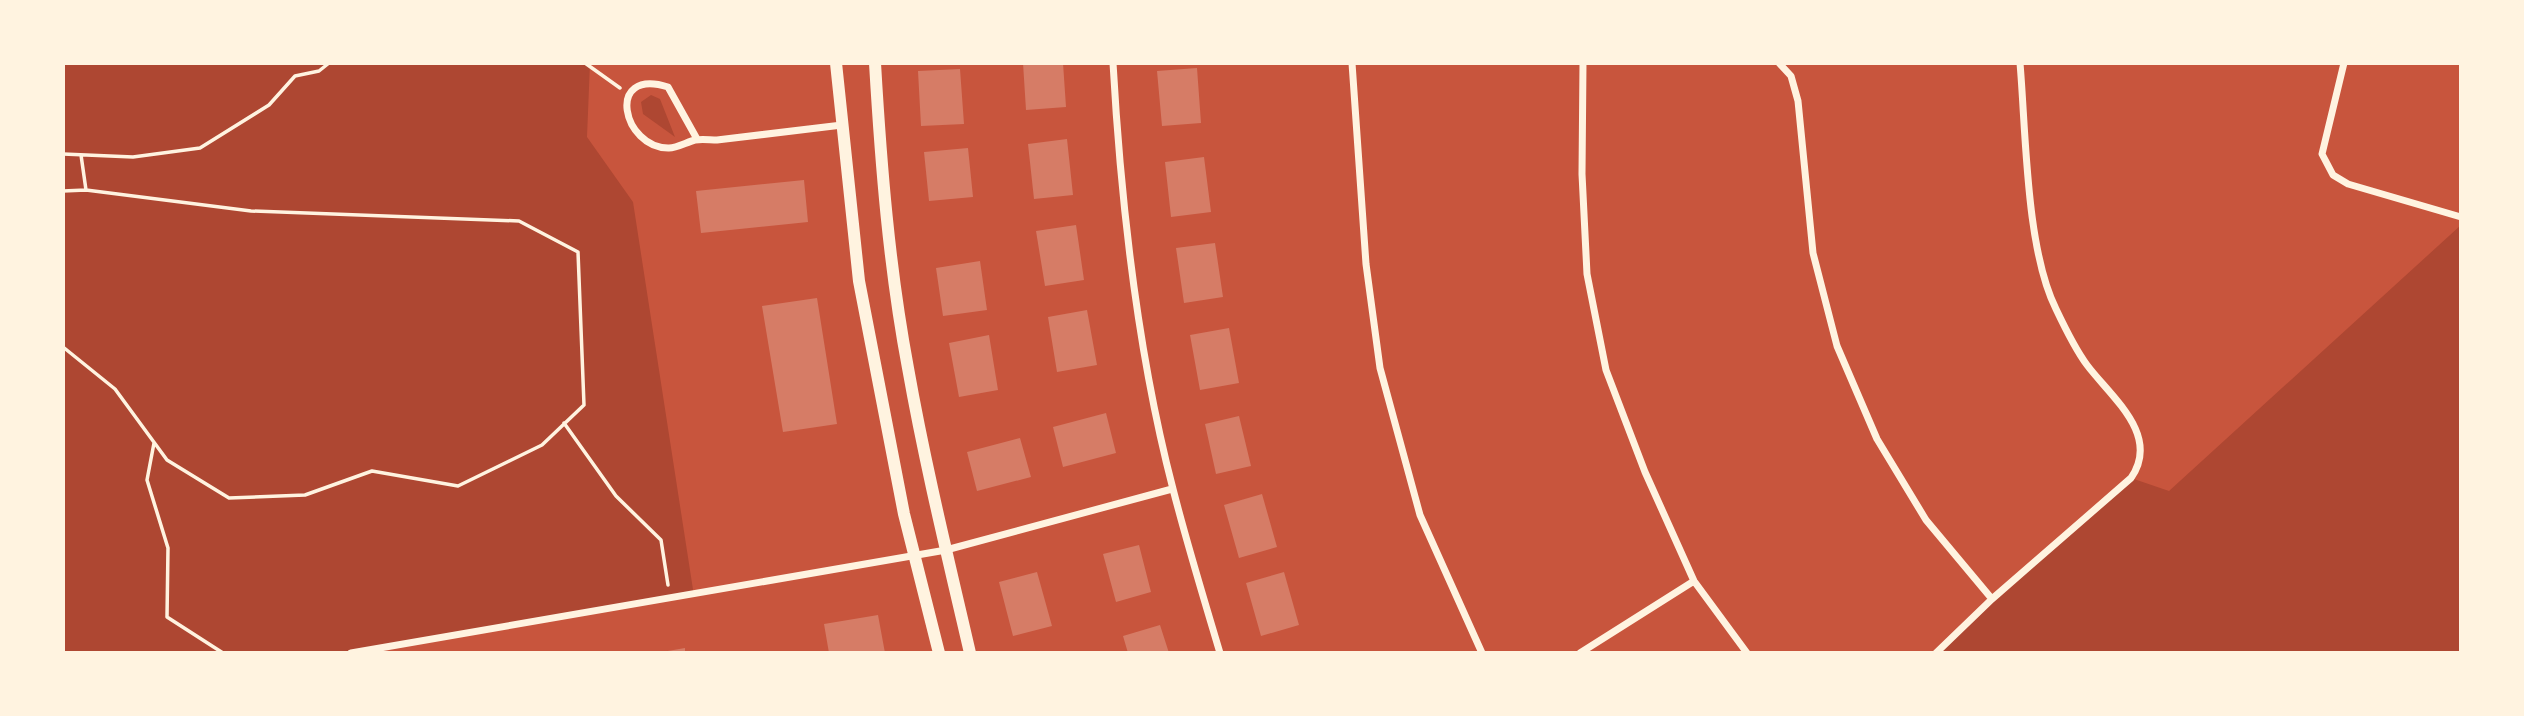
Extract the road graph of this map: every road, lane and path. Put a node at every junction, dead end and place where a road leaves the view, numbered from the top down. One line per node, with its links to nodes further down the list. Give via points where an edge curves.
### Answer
1 (329, 63): 15 (path, via 319,71 295,76 269,104 200,148 133,157)
2 (585, 63): 11 (path)
3 (836, 63): 12 (street)
4 (875, 63): 23 (street, via 895,286)
5 (1113, 63): 22 (street, via 1117,149 1131,257)
6 (1352, 63): 33 (street, via 1366,264 1380,368 1420,515)
7 (1583, 63): 25 (street, via 1587,274 1606,370)
8 (1779, 63): 27 (street, via 1791,76 1798,101 1813,253 1837,346 1877,439 1926,520)
9 (2020, 63): 27 (street, via 2037,251 2054,307 2085,363 2138,432 2141,451 2132,478)
10 (2344, 63): 18 (street, via 2322,154 2333,175 2348,184)
11 (629, 93): 13 (street, via 641,84 668,87); 13 (street, via 625,105 628,118 651,144 669,149)
12 (842, 125): 13 (street); 24 (street, via 859,281)
13 (697, 139)
14 (63, 154): 15 (path)
15 (81, 155): 16 (path)
16 (86, 190): 17 (path); 20 (path, via 251,211 519,221 578,252 584,405)
17 (63, 191)
18 (2461, 217)
19 (63, 347): 21 (path, via 115,389)
20 (564, 423): 21 (path, via 541,445 458,486 372,471 305,495 229,498 167,460); 26 (path, via 616,496 660,540)
21 (154, 443): 28 (path, via 147,480 167,548 167,617)
22 (1172, 489): 23 (street); 32 (street)
23 (946, 550): 24 (street); 31 (street)
24 (914, 556): 26 (street); 30 (street)
25 (1694, 581): 34 (street); 35 (street)
26 (670, 599): 29 (street)
27 (1992, 599): 36 (street)
28 (223, 653)
29 (351, 653)
30 (939, 653)
31 (970, 653)
32 (1220, 653)
33 (1482, 653)
34 (1580, 653)
35 (1747, 653)
36 (1936, 653)

